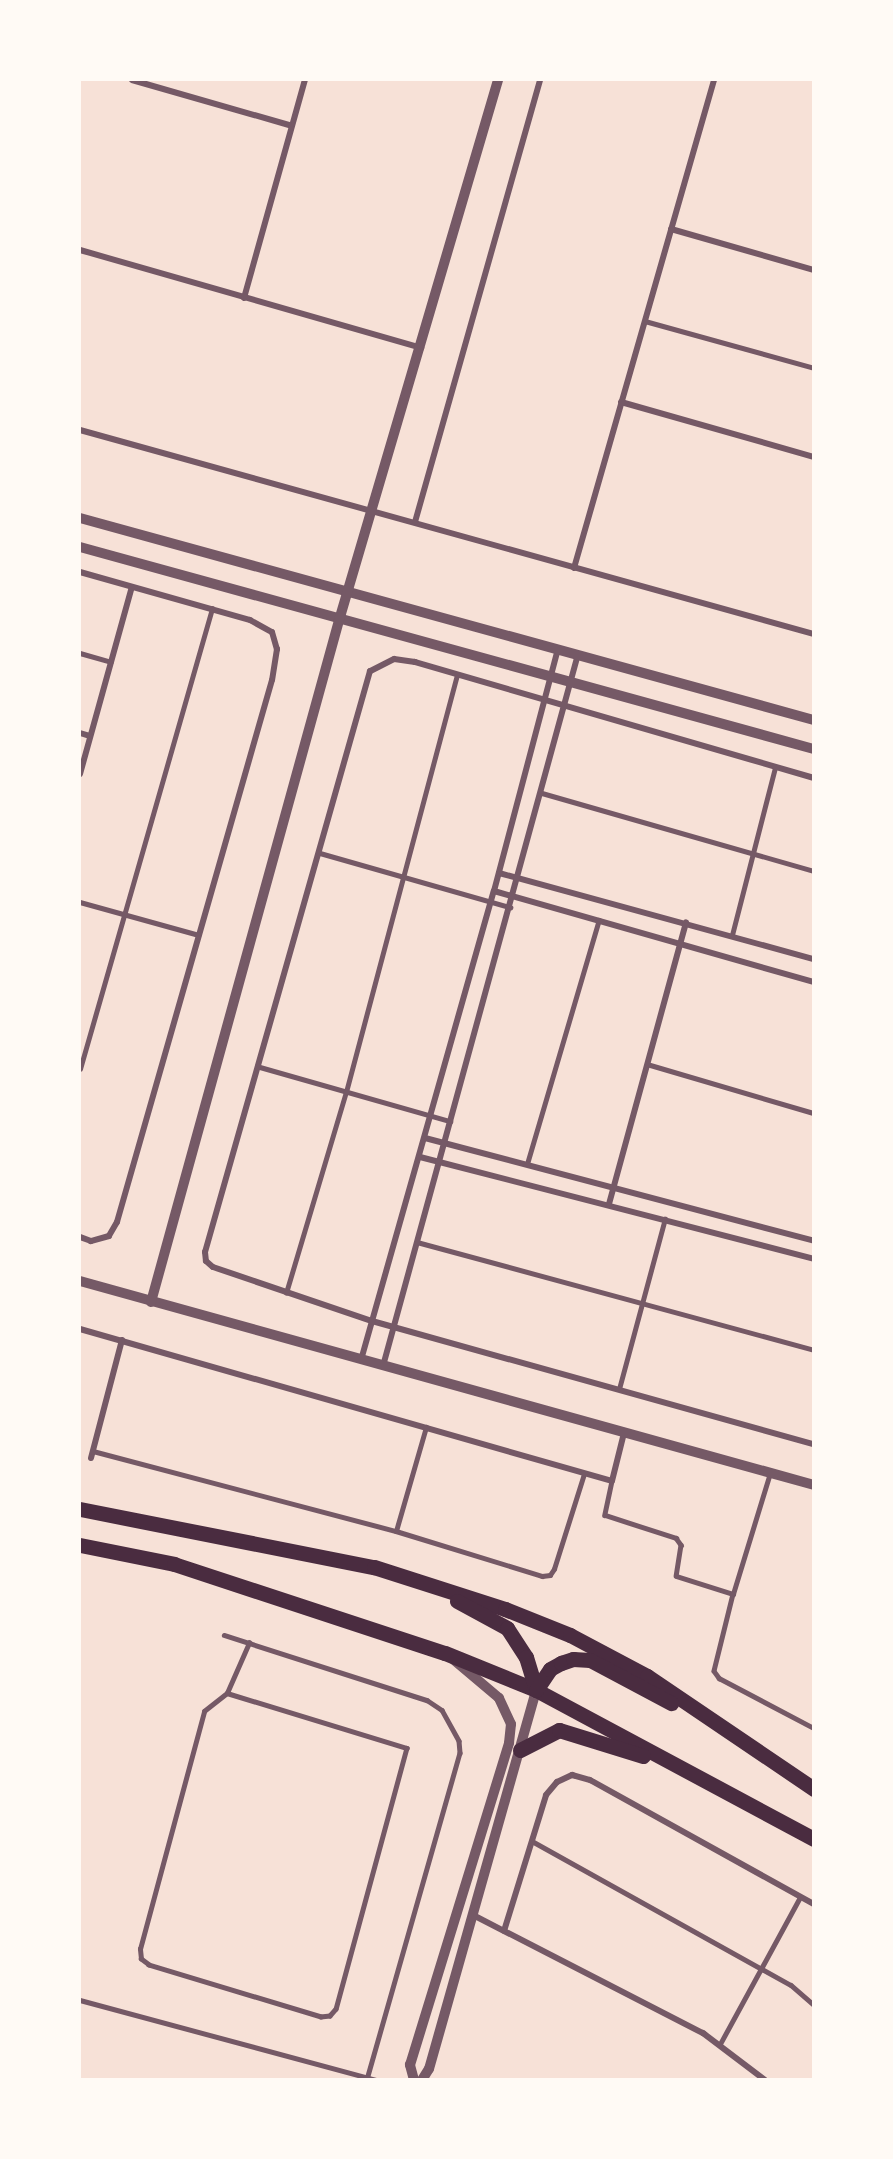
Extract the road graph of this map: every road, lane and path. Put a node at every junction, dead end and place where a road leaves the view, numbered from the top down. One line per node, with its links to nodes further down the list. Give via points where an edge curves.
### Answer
1 (132, 80): 6 (street)
2 (305, 80): 6 (street)
3 (498, 80): 12 (street)
4 (540, 80): 19 (street)
5 (714, 80): 7 (street)
6 (292, 126): 10 (street)
7 (671, 229): 9 (street); 11 (street)
8 (80, 250): 10 (street)
9 (813, 270)
10 (244, 298): 12 (street)
11 (645, 321): 13 (lane); 14 (street)
12 (421, 348): 17 (street)
13 (813, 368)
14 (621, 402): 16 (street); 21 (street)
15 (80, 430): 17 (street, via 280,487)
16 (813, 457)
17 (372, 508): 19 (street); 24 (street)
18 (80, 518): 24 (street)
19 (415, 522): 21 (street)
20 (80, 547): 26 (street)
21 (574, 568): 27 (street)
22 (80, 572): 23 (street)
23 (132, 587): 25 (street); 31 (street)
24 (348, 593): 26 (street); 28 (street)
25 (212, 609): 56 (lane); 59 (street, via 250,620 272,632 277,649 272,680)
26 (340, 617): 33 (street); 85 (street)
27 (813, 634)
28 (558, 649): 30 (street); 33 (street)
29 (80, 653): 31 (lane)
30 (578, 654): 34 (street); 37 (street)
31 (111, 662): 39 (street)
32 (458, 674): 35 (street); 45 (street, via 394,659 370,671); 49 (lane)
33 (549, 676): 34 (street); 35 (street)
34 (572, 683): 36 (street); 40 (street)
35 (545, 700): 36 (street); 48 (street)
36 (566, 706): 41 (street); 44 (street)
37 (813, 720)
38 (80, 733): 39 (street)
39 (90, 736): 42 (street)
40 (813, 749)
41 (775, 767): 43 (street); 46 (lane)
42 (80, 774)
43 (813, 778)
44 (542, 793): 46 (lane); 50 (street)
45 (320, 853): 49 (lane); 65 (street)
46 (753, 853): 47 (lane); 60 (lane)
47 (813, 871)
48 (499, 873): 50 (street); 51 (street)
49 (405, 877): 54 (lane); 67 (lane)
50 (519, 878): 52 (street); 58 (street)
51 (494, 891): 52 (street); 54 (street)
52 (513, 896): 55 (street); 57 (street)
53 (80, 902): 56 (lane)
54 (491, 902): 55 (lane); 69 (street)
55 (510, 908): 70 (street)
56 (124, 915): 59 (lane); 66 (lane)
57 (599, 920): 61 (street); 75 (lane)
58 (686, 922): 60 (street); 61 (street)
59 (199, 935): 79 (street, via 117,1222 109,1236 91,1241)
60 (732, 935): 62 (street)
61 (680, 943): 63 (street); 64 (street)
62 (813, 958)
63 (813, 982)
64 (647, 1064): 68 (lane); 76 (street)
65 (260, 1067): 67 (lane); 84 (street, via 205,1252 206,1261)
66 (80, 1069)
67 (346, 1092): 69 (lane); 84 (lane)
68 (813, 1113)
69 (432, 1115): 70 (lane); 71 (street)
70 (450, 1121): 72 (street)
71 (425, 1138): 72 (street); 73 (street)
72 (444, 1143): 74 (street); 75 (street)
73 (420, 1158): 74 (street); 87 (street)
74 (439, 1162): 77 (street); 81 (street)
75 (527, 1164): 76 (street)
76 (614, 1187): 77 (street); 80 (street)
77 (609, 1204): 78 (street)
78 (665, 1219): 82 (street); 86 (lane)
79 (80, 1237)
80 (813, 1241)
81 (417, 1242): 86 (lane); 88 (street)
82 (813, 1259)
83 (80, 1281): 85 (street)
84 (286, 1293): 87 (street)
85 (151, 1302): 92 (street)
86 (642, 1305): 91 (lane); 94 (lane)
87 (372, 1321): 88 (street); 92 (street)
88 (394, 1326): 93 (street); 94 (street)
89 (80, 1329): 90 (street)
90 (122, 1340): 95 (street); 98 (street)
91 (813, 1350)
92 (360, 1361): 93 (street)
93 (382, 1367): 96 (street)
94 (619, 1389): 97 (street)
95 (426, 1427): 100 (street); 104 (lane)
96 (624, 1433): 99 (street); 101 (street)
97 (813, 1444)
98 (92, 1454): 104 (lane)
99 (770, 1473): 102 (street); 107 (lane)
100 (584, 1474): 101 (street); 104 (lane, via 550,1575 542,1576)
101 (612, 1481): 107 (lane, via 605,1515 676,1538 681,1545 676,1576)
102 (813, 1485)
103 (80, 1509): 106 (main road)
104 (396, 1531)
105 (80, 1545): 110 (main road, via 174,1564)
106 (374, 1567): 111 (main road, via 468,1606 507,1628 526,1657); 115 (main road, via 437,1585 570,1635 647,1676)
107 (733, 1594): 113 (lane, via 714,1671 719,1678)
108 (224, 1635): 109 (lane)
109 (249, 1643): 112 (lane); 128 (lane, via 428,1700 442,1710 459,1741 460,1753)
110 (445, 1653): 111 (main road); 130 (street, via 499,1698 511,1724 509,1743 410,2065)
111 (536, 1690): 114 (street); 115 (main road, via 550,1669 573,1659 590,1660); 116 (main road)
112 (227, 1693): 112 (lane, via 204,1711 140,1950 141,1959 321,2017 330,2016 336,2009 407,1748)
113 (813, 1728)
114 (520, 1750): 116 (main road, via 559,1730 572,1731); 122 (street)
115 (769, 1755): 117 (main road)
116 (691, 1773): 118 (main road)
117 (813, 1789)
118 (813, 1839)
119 (532, 1841): 120 (street, via 546,1795 557,1782 572,1775 590,1780); 123 (street); 124 (lane)
120 (800, 1897): 121 (street); 124 (lane)
121 (813, 1904)
122 (473, 1915): 123 (street); 131 (street, via 429,2069)
123 (504, 1931): 127 (street)
124 (761, 1970): 126 (lane, via 791,1985); 127 (lane)
125 (80, 2000): 128 (lane)
126 (813, 2005)
127 (720, 2044): 132 (street)
128 (368, 2077): 129 (lane)
129 (377, 2079)
130 (414, 2079)
131 (422, 2079)
132 (765, 2079)

